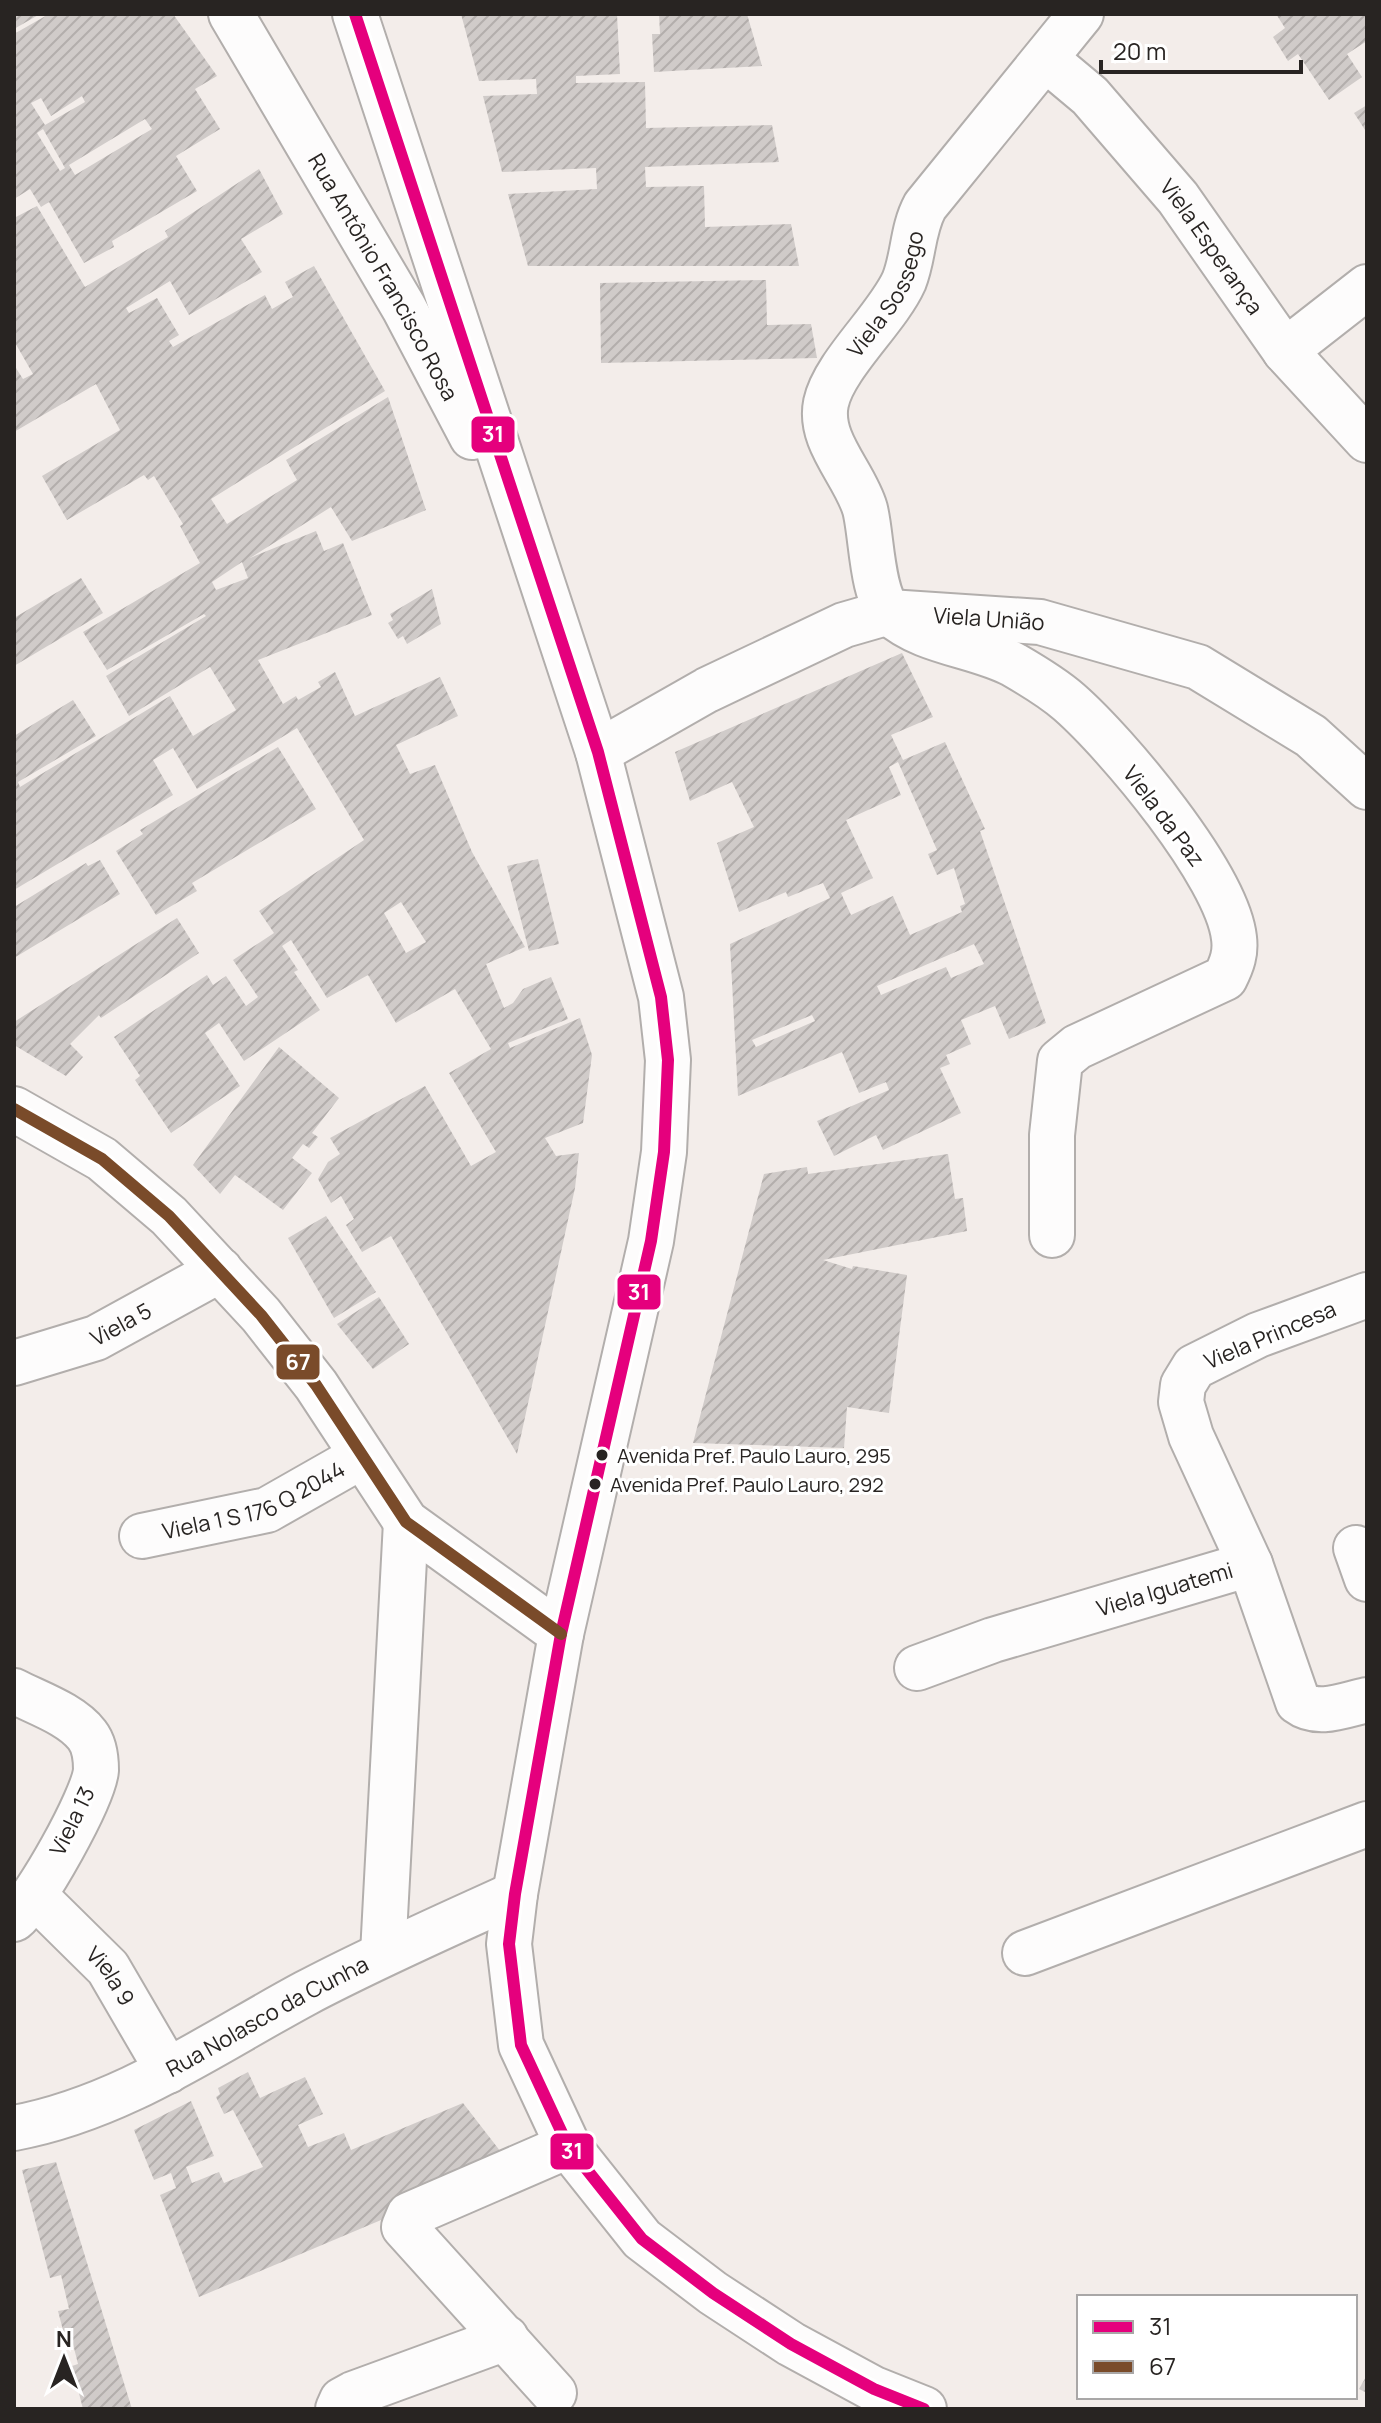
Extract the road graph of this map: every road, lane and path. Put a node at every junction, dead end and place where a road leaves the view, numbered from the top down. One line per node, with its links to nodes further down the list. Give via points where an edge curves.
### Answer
1 (231, 14): 8 (street, Rua Antônio Francisco Rosa, via 404,308)
2 (355, 14): 8 (street)
3 (1081, 14): 4 (street, Viela Sossego)
4 (1047, 60): 6 (street, Viela Esperança, via 1090,96 1178,198); 9 (street, Viela Sossego, via 1017,89 925,206 914,226 903,282 831,388 826,404 829,437 864,509 874,568)
5 (1367, 287): 6 (street)
6 (1285, 351): 7 (street, Viela Esperança)
7 (1367, 440)
8 (527, 547): 10 (street)
9 (889, 612): 10 (street, Viela União, via 844,625 707,690); 11 (street, Viela União, via 1040,622 1198,667 1311,736); 13 (street, Viela da Paz, via 908,625 1011,664 1069,703 1190,844 1231,925 1234,959 1225,978 1077,1047 1060,1061 1052,1135)
10 (598, 752): 21 (street, via 661,997 668,1060 664,1152 651,1241)
11 (1367, 787)
12 (14, 1109): 14 (street, via 102,1159 169,1216)
13 (1052, 1235)
14 (220, 1270): 16 (street, Viela 5, via 96,1338); 17 (street, via 316,1385)
15 (1367, 1295): 20 (street, Viela Princesa, via 1258,1335 1194,1367 1183,1385 1181,1402 1191,1436)
16 (14, 1363)
17 (362, 1456): 18 (street); 19 (street, Viela 1 S 176 Q 2044, via 267,1510)
18 (406, 1522): 21 (street); 29 (street)
19 (142, 1536)
20 (1250, 1564): 22 (street, Viela Iguatemi, via 993,1640); 24 (street, Viela Iguatemi, via 1298,1702 1309,1709 1326,1709)
21 (561, 1634): 26 (street)
22 (917, 1668)
23 (15, 1686): 27 (street, Viela 13, via 75,1723 95,1752 96,1771 89,1793)
24 (1367, 1700)
25 (1367, 1824): 28 (street)
26 (515, 1894): 29 (street, Rua Nolasco da Cunha); 32 (street, via 509,1944 521,2045)
27 (24, 1907): 30 (street, Viela 9, via 108,1968)
28 (1025, 1953)
29 (383, 1954): 30 (street, Rua Nolasco da Cunha)
30 (168, 2071): 31 (street, Rua Nolasco da Cunha, via 87,2110)
31 (14, 2128)
32 (568, 2146): 33 (street, via 405,2220 407,2233); 36 (street, via 642,2239 713,2293 791,2344)
33 (506, 2338): 34 (street); 35 (street, via 353,2394)
34 (554, 2393)
35 (338, 2409)
36 (924, 2409)

